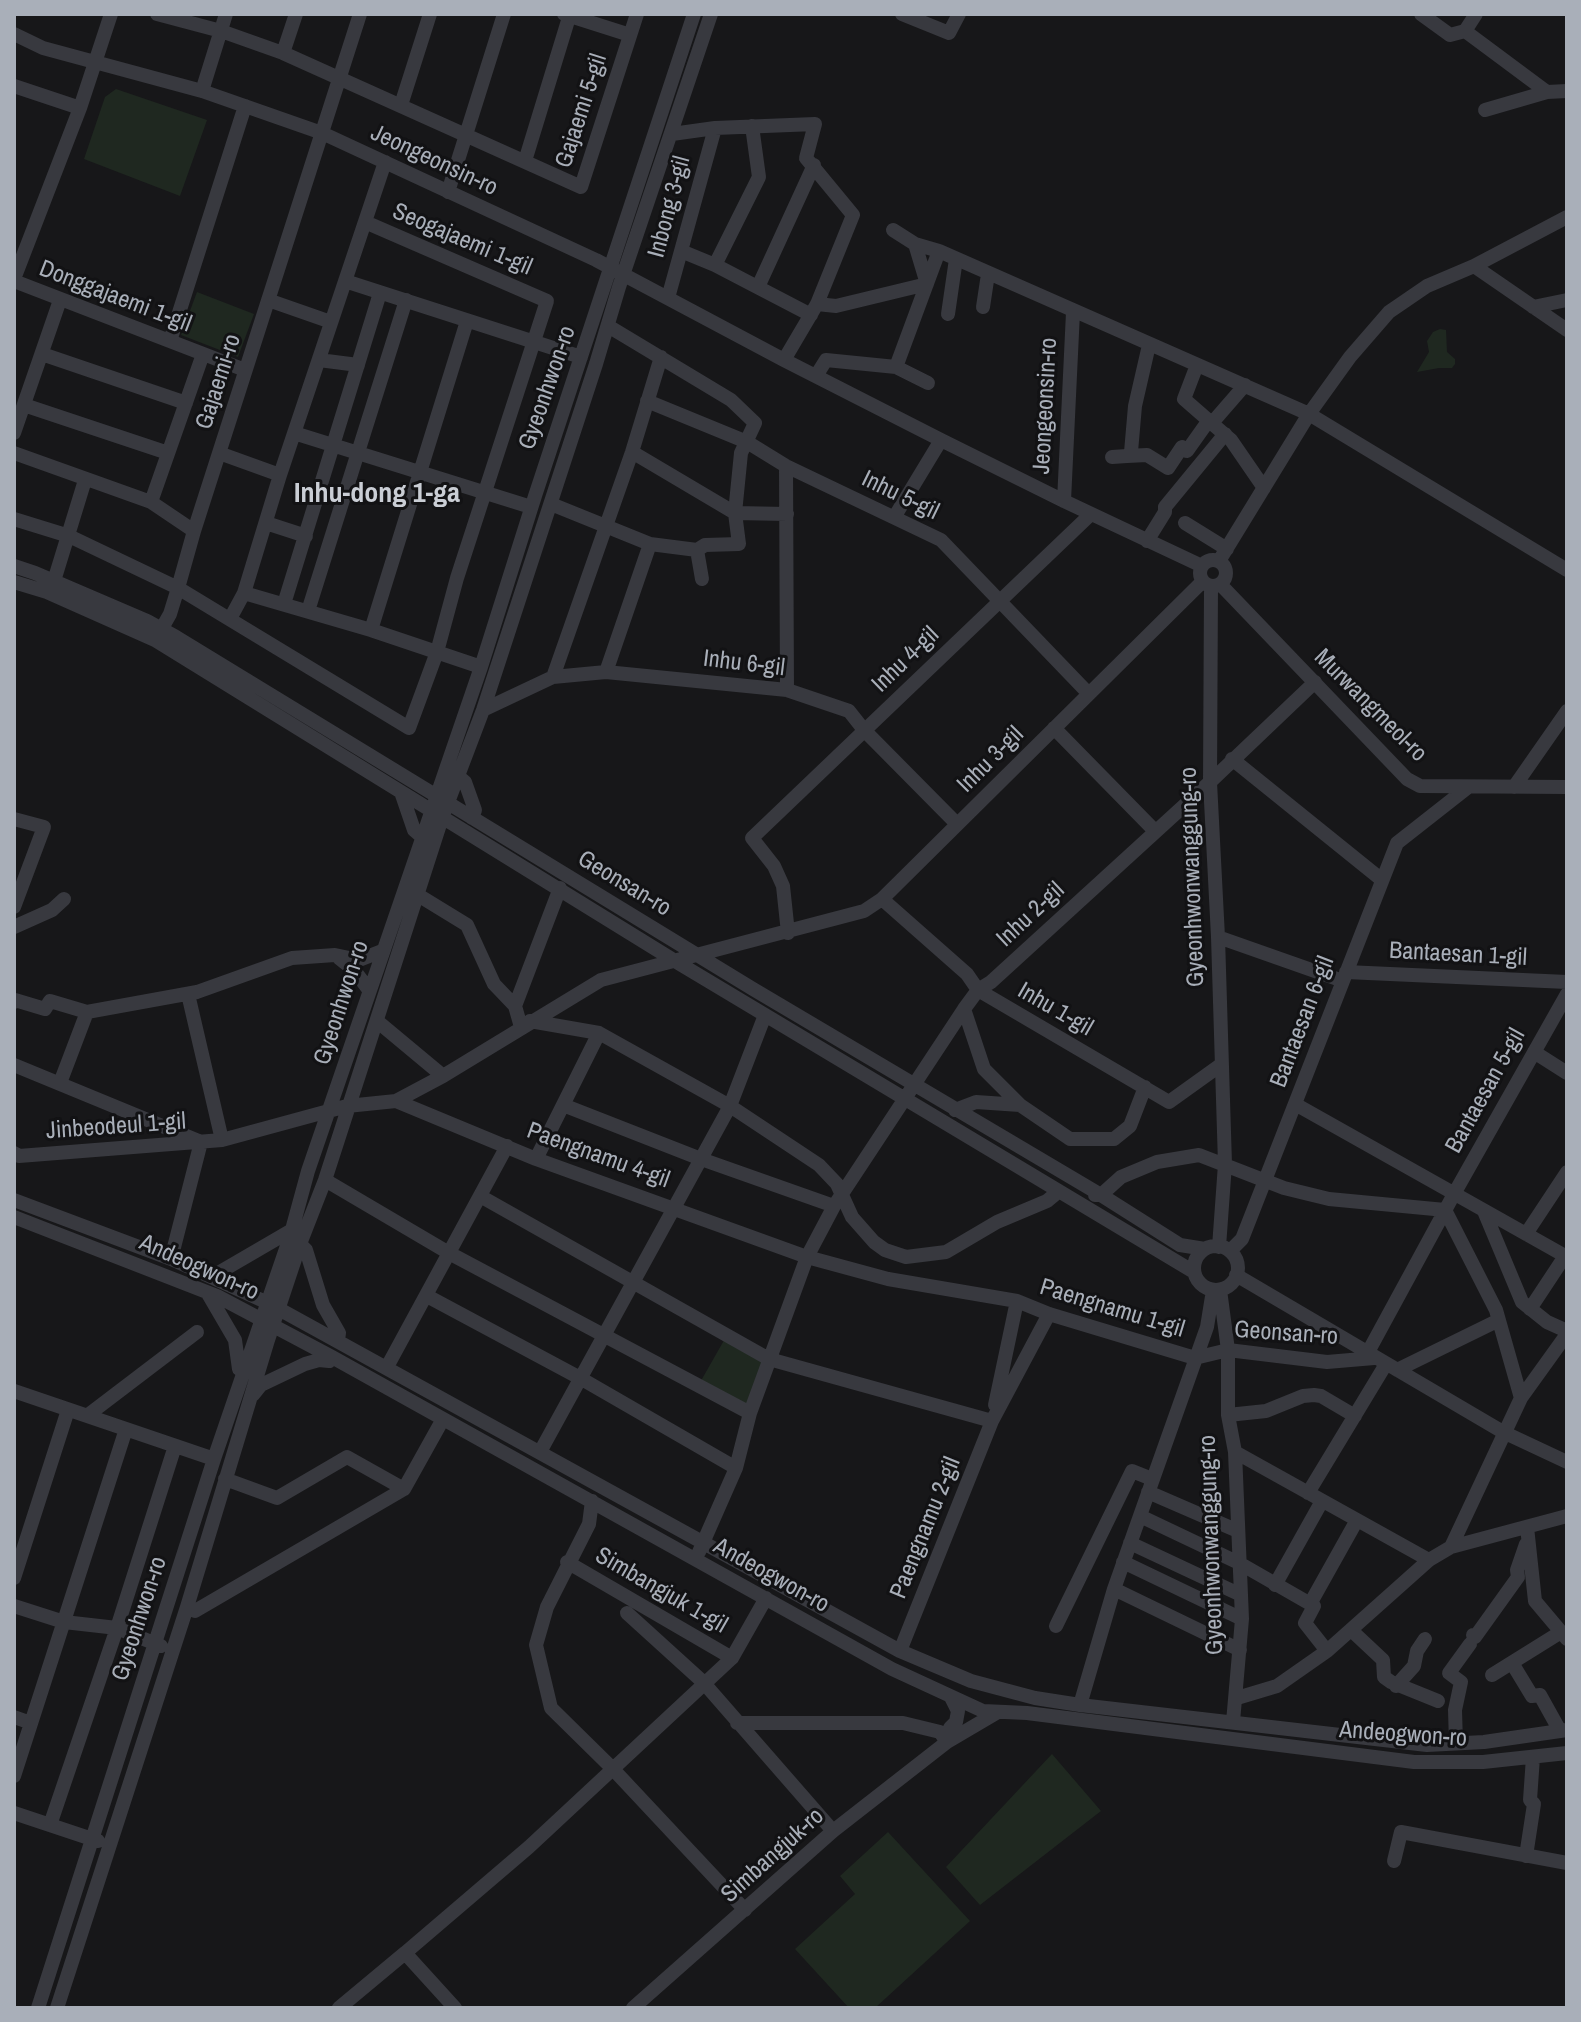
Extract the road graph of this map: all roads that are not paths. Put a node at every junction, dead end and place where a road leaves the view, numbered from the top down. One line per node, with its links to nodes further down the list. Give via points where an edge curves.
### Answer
1 (111, 14): 21 (street)
2 (226, 14): 16 (street)
3 (296, 14): 20 (street)
4 (360, 14): 22 (street, Gajaemi-ro)
5 (430, 14): 27 (street)
6 (504, 14): 34 (street)
7 (637, 14): 19 (street)
8 (694, 14): 49 (street, Gyeonhwon-ro)
9 (711, 14): 35 (street, Gyeonhwon-ro)
10 (902, 14): 11 (street, via 949,33)
11 (959, 14)
12 (1421, 14): 17 (street, via 1450,35)
13 (1476, 14): 17 (street)
14 (163, 15): 16 (street, Gajaemi 5-gil)
15 (568, 15): 19 (street); 36 (street, Gajaemi 5-gil)
16 (221, 31): 20 (street, Gajaemi 5-gil); 24 (street)
17 (1465, 31): 26 (street)
18 (14, 34): 21 (street, Jeongeonsin-ro, via 43,48)
19 (630, 35): 36 (street, Gajaemi 5-gil, via 581,187)
20 (283, 53): 22 (street, Gajaemi 5-gil)
21 (96, 60): 24 (street, Jeongeonsin-ro); 29 (street)
22 (339, 78): 27 (street, Gajaemi 5-gil); 33 (street, Gajaemi-ro)
23 (14, 86): 29 (street)
24 (202, 91): 28 (street, Jeongeonsin-ro)
25 (1567, 91): 26 (street)
26 (1547, 92): 30 (street)
27 (401, 105): 34 (street, Gajaemi 5-gil)
28 (245, 106): 33 (street, Jeongeonsin-ro); 70 (street)
29 (80, 108): 51 (street)
30 (1485, 110)
31 (752, 126): 32 (street, Inbong 3-gil); 38 (street, Inbong 3-gil, via 815,124 806,158); 47 (street, via 759,177)
32 (715, 128): 35 (street, Inbong 3-gil); 44 (street, Inbong 3-gil)
33 (322, 133): 37 (street, Jeongeonsin-ro); 58 (street, Gajaemi-ro)
34 (466, 134): 36 (street, Gajaemi 5-gil); 39 (street)
35 (672, 134): 49 (street, Gyeonhwon-ro)
36 (525, 161)
37 (385, 162): 39 (street, Jeongeonsin-ro); 41 (street, Seogajaemi 1-gil)
38 (814, 165): 54 (street, Inbong 3-gil); 63 (street, via 853,215)
39 (448, 192): 49 (street, Jeongeonsin-ro)
40 (1567, 217): 48 (street)
41 (365, 222): 52 (street, Seogajaemi 1-gil); 71 (street, Seogajaemi 1-gil, via 547,301)
42 (893, 230): 43 (street)
43 (915, 244): 45 (street); 53 (street)
44 (681, 251): 47 (street); 56 (street, Inbong 3-gil)
45 (939, 251): 46 (street); 53 (street)
46 (956, 259): 50 (street); 65 (street)
47 (715, 265): 54 (street)
48 (1474, 266): 62 (street); 89 (street, via 1427,286 1389,312)
49 (617, 271): 56 (street, Jeongeonsin-ro); 68 (street, Gyeonhwon-ro); 75 (street, Gyeonhwon-ro)
50 (988, 274): 61 (street); 64 (street)
51 (14, 280): 57 (street, Donggajaemi 1-gil)
52 (345, 281): 55 (street); 67 (street, Seogajaemi 1-gil)
53 (927, 284): 63 (street); 81 (street)
54 (758, 287): 63 (street)
55 (380, 293): 59 (street); 79 (street)
56 (668, 298): 78 (street, Jeongeonsin-ro)
57 (60, 300): 70 (street, Donggajaemi 1-gil); 73 (street)
58 (268, 300): 67 (street); 82 (street, Gajaemi-ro)
59 (406, 300): 66 (street); 101 (street)
60 (1567, 300): 62 (street)
61 (983, 307)
62 (1533, 307): 69 (street)
63 (814, 310): 78 (street)
64 (1073, 312): 72 (street); 108 (street, Jeongeonsin-ro)
65 (948, 314)
66 (467, 321): 71 (street); 103 (street)
67 (331, 322): 77 (street, Seogajaemi 1-gil)
68 (608, 326): 76 (street); 110 (street, Gyeonhwon-ro)
69 (1567, 330)
70 (170, 341): 74 (street, Donggajaemi 1-gil)
71 (533, 341): 75 (street); 107 (street, Seogajaemi 1-gil)
72 (1149, 345): 80 (street); 90 (street, via 1131,452 1120,456 1147,455 1168,468)
73 (42, 354): 87 (street); 88 (street)
74 (203, 354): 82 (street, Donggajaemi 1-gil); 87 (street)
75 (581, 357): 111 (street, Gyeonhwon-ro)
76 (661, 357): 86 (street); 95 (street, via 731,400 755,423)
77 (319, 360): 79 (street); 92 (street, Seogajaemi 1-gil)
78 (784, 360): 83 (street, Jeongeonsin-ro)
79 (358, 365): 96 (street)
80 (1197, 365): 85 (street); 90 (street, via 1184,399)
81 (896, 367): 83 (street, via 826,360); 84 (street)
82 (245, 370): 100 (street, Gajaemi-ro)
83 (816, 376): 94 (street, Jeongeonsin-ro)
84 (928, 383)
85 (1245, 385): 89 (street); 90 (street)
86 (647, 401): 95 (street, Inhu 5-gil); 97 (street)
87 (186, 403): 99 (street)
88 (24, 405): 91 (street); 99 (street)
89 (1309, 414): 106 (street); 129 (street)
90 (1210, 422): 93 (street)
91 (14, 433)
92 (294, 433): 96 (street); 104 (street, Seogajaemi 1-gil)
93 (1225, 434): 106 (street); 123 (street, via 1165,507)
94 (941, 440): 108 (street, Jeongeonsin-ro); 115 (street)
95 (747, 442): 102 (street, Inhu 5-gil); 112 (street, via 741,453)
96 (334, 446): 101 (street); 122 (street)
97 (632, 452): 112 (street); 119 (street)
98 (14, 453): 105 (street)
99 (168, 453): 109 (street)
100 (219, 453): 104 (street); 120 (street, Gajaemi-ro)
101 (358, 453): 103 (street); 138 (street)
102 (786, 466): 113 (street); 115 (street, Inhu 5-gil)
103 (419, 472): 107 (street); 140 (street)
104 (280, 475): 116 (street, Seogajaemi 1-gil)
105 (85, 480): 109 (street); 121 (street)
106 (1264, 488): 126 (street)
107 (484, 493): 111 (street); 142 (street, Seogajaemi 1-gil)
108 (1064, 501): 114 (street, Jeongeonsin-ro)
109 (151, 502): 120 (street)
110 (551, 504): 119 (street); 149 (street, Gyeonhwon-ro)
111 (531, 507): 143 (street, Gyeonhwon-ro)
112 (735, 513): 113 (street); 125 (street, via 739,544)
113 (787, 514): 147 (street)
114 (1091, 514): 123 (street, Jeongeonsin-ro); 136 (street, Inhu 4-gil)
115 (895, 516): 136 (street, Inhu 5-gil, via 941,540)
116 (268, 518): 122 (street); 135 (street, Seogajaemi 1-gil)
117 (14, 519): 121 (street)
118 (1185, 523): 126 (street)
119 (606, 525): 124 (street); 145 (street)
120 (194, 531): 134 (street, Gajaemi-ro)
121 (69, 536): 131 (street); 134 (street)
122 (306, 536): 137 (street)
123 (1147, 541): 128 (street, Jeongeonsin-ro)
124 (650, 544): 125 (street); 144 (street)
125 (697, 550): 130 (street)
126 (1223, 555): 128 (street); 133 (street, via 1227,572)
127 (14, 566): 131 (street, Geonsan-ro)
128 (1202, 566): 133 (street, via 1200,573)
129 (1567, 570)
130 (702, 579)
131 (54, 581): 141 (street, Geonsan-ro)
132 (14, 582): 141 (street, Geonsan-ro)
133 (1211, 584): 146 (street, Murwangmeol-ro); 148 (street, Inhu 3-gil); 155 (street, Gyeonhwonwanggung-ro)
134 (178, 588): 139 (street); 141 (street, Gajaemi-ro)
135 (244, 593): 137 (street); 139 (street, Seogajaemi 1-gil)
136 (998, 602): 148 (street, Inhu 5-gil); 152 (street, Inhu 4-gil)
137 (284, 604): 138 (street)
138 (308, 611): 140 (street)
139 (231, 617): 142 (street, Seogajaemi 1-gil, via 409,728)
140 (371, 630): 142 (street)
141 (158, 635): 159 (street, Geonsan-ro); 160 (street, Geonsan-ro)
142 (437, 652): 143 (street)
143 (481, 667): 160 (street, Gyeonhwon-ro)
144 (606, 672): 145 (street, Inhu 6-gil); 147 (street, Inhu 6-gil)
145 (553, 677): 149 (street, Inhu 6-gil)
146 (1315, 682): 153 (street, Inhu 2-gil); 158 (street, Murwangmeol-ro, via 1407,779 1420,786)
147 (787, 690): 152 (street, Inhu 6-gil, via 849,711)
148 (1089, 694): 151 (street, Inhu 3-gil)
149 (483, 710): 154 (street, Gyeonhwon-ro)
150 (1567, 711): 156 (street)
151 (1054, 728): 163 (street, Inhu 3-gil); 164 (street)
152 (864, 730): 163 (street, Inhu 6-gil); 173 (street, Inhu 4-gil, via 752,838 783,886)
153 (1232, 759): 155 (street, Inhu 2-gil); 166 (street)
154 (458, 776): 160 (street, Gyeonhwon-ro); 161 (street, via 475,810)
155 (1210, 782): 164 (street, Inhu 2-gil); 174 (street, Gyeonhwonwanggung-ro)
156 (1514, 787): 157 (street, Murwangmeol-ro); 158 (street, Murwangmeol-ro)
157 (1567, 787)
158 (1467, 788): 166 (street, Bantaesan 6-gil, via 1397,843)
159 (401, 792): 160 (street, Geonsan-ro); 165 (street, via 414,830)
160 (439, 807): 161 (street, Geonsan-ro); 165 (street, Gyeonhwon-ro); 167 (street, Geonsan-ro); 168 (street, Gyeonhwon-ro)
161 (472, 818): 176 (street, Geonsan-ro)
162 (14, 819): 171 (street, via 44,827)
163 (957, 824): 170 (street, Inhu 3-gil)
164 (1155, 831): 182 (street, Inhu 2-gil)
165 (422, 837): 175 (street, Gyeonhwon-ro)
166 (1382, 880): 179 (street, Bantaesan 6-gil)
167 (560, 888): 177 (street, Geonsan-ro); 186 (street, Geonsan-ro)
168 (418, 895): 186 (street, via 467,925 494,984); 190 (street, Gyeonhwon-ro)
169 (64, 899): 172 (street)
170 (882, 899): 173 (street, Inhu 3-gil, via 864,911); 182 (street, Inhu 1-gil, via 967,974)
171 (14, 907)
172 (14, 927)
173 (788, 933): 176 (street, Inhu 3-gil)
174 (1218, 937): 179 (street, Bantaesan 1-gil); 194 (street, Gyeonhwonwanggung-ro)
175 (382, 951): 178 (street); 181 (street, Gyeonhwon-ro)
176 (698, 955): 177 (street, Inhu 3-gil); 199 (street, Geonsan-ro)
177 (675, 961): 189 (street, Geonsan-ro); 191 (street, Inhu 3-gil, via 601,980)
178 (355, 964): 181 (street); 183 (street, Gyeonhwon-ro, via 335,955 292,958)
179 (1344, 976): 180 (street, Bantaesan 1-gil); 203 (street, Bantaesan 6-gil)
180 (1567, 982)
181 (369, 990): 209 (street, Gyeonhwon-ro)
182 (978, 990): 187 (street, Inhu 2-gil); 200 (street, Inhu 1-gil)
183 (188, 994): 188 (street, Gyeonhwon-ro); 210 (street, Jinbeodeul 1-gil)
184 (1567, 994): 193 (street, Bantaesan 5-gil)
185 (14, 999): 188 (street, via 39,1009 50,1001)
186 (515, 1006): 191 (street)
187 (964, 1009): 199 (street, Inhu 2-gil); 205 (street, via 984,1069)
188 (87, 1012): 198 (street)
189 (765, 1015): 201 (street, Geonsan-ro); 207 (street, Paengnamu 4-gil)
190 (377, 1021): 197 (street, Gyeonhwon-ro); 206 (street, Gyeonhwon-ro)
191 (525, 1024): 192 (street); 197 (street, Inhu 3-gil)
192 (599, 1033): 204 (street); 207 (street)
193 (1534, 1052): 196 (street); 221 (street, Bantaesan 5-gil)
194 (1222, 1064): 200 (street, Inhu 1-gil, via 1169,1102); 216 (street, Gyeonhwonwanggung-ro)
195 (14, 1065): 198 (street)
196 (1567, 1073)
197 (443, 1076): 202 (street, Inhu 3-gil)
198 (60, 1083): 211 (street)
199 (914, 1086): 201 (street, Inhu 2-gil); 208 (street, Geonsan-ro)
200 (1145, 1087): 205 (street, via 1130,1126 1114,1139 1070,1139)
201 (906, 1100): 220 (street, Geonsan-ro); 225 (street, Inhu 2-gil)
202 (396, 1101): 206 (street, Jinbeodeul 1-gil); 212 (street, Paengnamu 4-gil)
203 (1295, 1104): 218 (street, Bantaesan 6-gil); 221 (street)
204 (563, 1105): 214 (street); 215 (street, Paengnamu 4-gil)
205 (1020, 1105): 208 (street, via 976,1102)
206 (347, 1106): 209 (street, Jinbeodeul 1-gil); 219 (street, Gyeonhwon-ro)
207 (730, 1106): 215 (street, Paengnamu 4-gil); 225 (street, via 819,1165 837,1184)
208 (955, 1110): 222 (street, Geonsan-ro)
209 (329, 1111): 210 (street, Jinbeodeul 1-gil); 230 (street, Gyeonhwon-ro)
210 (222, 1140): 211 (street, Jinbeodeul 1-gil)
211 (201, 1142): 213 (street, Jinbeodeul 1-gil); 237 (street)
212 (507, 1146): 214 (street, Paengnamu 4-gil); 223 (street)
213 (14, 1153)
214 (536, 1159): 226 (street, Paengnamu 4-gil)
215 (701, 1159): 225 (street, Paengnamu 4-gil); 226 (street, Paengnamu 4-gil)
216 (1225, 1164): 218 (street); 222 (street, via 1199,1155 1157,1162 1121,1177); 233 (street, Gyeonhwonwanggung-ro)
217 (1567, 1172): 231 (street)
218 (1265, 1179): 227 (street, via 1329,1199); 233 (street, Bantaesan 6-gil, via 1242,1239)
219 (325, 1180): 232 (street, Gyeonhwon-ro); 234 (street)
220 (1064, 1194): 222 (street); 225 (street, via 997,1222 946,1252 906,1257 874,1242); 238 (street, Geonsan-ro)
221 (1454, 1194): 227 (street, Bantaesan 5-gil); 228 (street)
222 (1101, 1195): 233 (street, Geonsan-ro, via 1180,1245)
223 (480, 1196): 234 (street); 241 (street)
224 (14, 1200): 237 (street, Andeogwon-ro)
225 (838, 1200): 236 (street, Inhu 2-gil)
226 (674, 1207): 236 (street, Paengnamu 4-gil); 241 (street, Paengnamu 4-gil)
227 (1445, 1210): 249 (street); 259 (street, Bantaesan 5-gil)
228 (1484, 1211): 231 (street); 247 (street)
229 (14, 1217): 243 (street, Andeogwon-ro)
230 (292, 1230): 240 (street); 246 (street, Gyeonhwon-ro)
231 (1526, 1234): 235 (street)
232 (300, 1244): 246 (street, Gyeonhwon-ro); 254 (street)
233 (1218, 1249): 238 (street, via 1196,1259); 239 (street, via 1237,1262)
234 (449, 1253): 244 (street); 253 (street)
235 (1566, 1256): 247 (street)
236 (807, 1257): 245 (street, Paengnamu 4-gil, via 888,1279); 258 (street, Inhu 2-gil)
237 (171, 1259): 240 (street, Andeogwon-ro)
238 (1194, 1272): 242 (street, Geonsan-ro, via 1201,1284)
239 (1236, 1275): 242 (street, Geonsan-ro); 259 (street, Geonsan-ro)
240 (213, 1276): 246 (street, Andeogwon-ro)
241 (633, 1282): 253 (street, Paengnamu 4-gil); 258 (street)
242 (1216, 1290): 255 (street, Gyeonhwonwanggung-ro); 257 (street)
243 (207, 1292): 250 (street, Andeogwon-ro); 261 (street, via 235,1340 239,1369)
244 (427, 1296): 260 (street); 262 (street)
245 (1017, 1301): 248 (street, Paengnamu 1-gil); 272 (street, Paengnamu 2-gil)
246 (273, 1306): 250 (street, Gyeonhwon-ro); 254 (street, Andeogwon-ro)
247 (1526, 1306): 252 (street)
248 (1049, 1314): 257 (street, Paengnamu 1-gil); 272 (street, Paengnamu 2-gil)
249 (1499, 1320): 259 (street, Geonsan-ro); 265 (street)
250 (268, 1323): 256 (street, Andeogwon-ro); 261 (street, Gyeonhwon-ro); 264 (street, Gyeonhwon-ro)
251 (197, 1332): 268 (street)
252 (1567, 1332): 265 (street)
253 (604, 1335): 262 (street, Paengnamu 4-gil); 267 (street)
254 (338, 1340): 260 (street, Andeogwon-ro)
255 (1228, 1350): 257 (street, Geonsan-ro); 259 (street, Geonsan-ro, via 1327,1362); 269 (street, Gyeonhwonwanggung-ro)
256 (332, 1357): 264 (street, via 267,1382); 271 (street, Andeogwon-ro)
257 (1195, 1358): 282 (street, Paengnamu 1-gil)
258 (769, 1359): 267 (street, Inhu 2-gil); 272 (street)
259 (1381, 1362): 270 (street, Bantaesan 5-gil); 274 (street, Geonsan-ro)
260 (387, 1367): 276 (street, Andeogwon-ro)
261 (244, 1372): 278 (street, Gyeonhwon-ro)
262 (580, 1378): 276 (street, Paengnamu 4-gil); 280 (street)
263 (14, 1392): 266 (street)
264 (250, 1398): 281 (street, Gyeonhwon-ro)
265 (1521, 1398): 274 (street)
266 (68, 1410): 268 (street); 300 (street)
267 (750, 1413): 280 (street, Inhu 2-gil)
268 (88, 1415): 273 (street)
269 (1228, 1415): 270 (street, Gyeonhwonwanggung-ro, via 1266,1411 1314,1395); 277 (street, Gyeonhwonwanggung-ro)
270 (1355, 1416): 284 (street, Bantaesan 5-gil)
271 (443, 1419): 283 (street); 285 (street, Andeogwon-ro)
272 (992, 1421): 319 (street, Paengnamu 2-gil)
273 (126, 1429): 275 (street); 310 (street)
274 (1503, 1432): 279 (street, Geonsan-ro); 294 (street)
275 (175, 1446): 278 (street); 312 (street)
276 (540, 1452): 293 (street, Andeogwon-ro)
277 (1235, 1452): 284 (street); 290 (street, Gyeonhwonwanggung-ro)
278 (214, 1459): 316 (street, Gyeonhwon-ro)
279 (1567, 1462)
280 (736, 1468): 293 (street, Inhu 2-gil)
281 (225, 1479): 283 (street, via 277,1498 347,1457); 307 (street, Gyeonhwon-ro)
282 (1150, 1486): 287 (street, Paengnamu 1-gil); 290 (street); 311 (street, via 1132,1471)
283 (404, 1489): 307 (street, Gyeonhwon-ro, via 195,1611)
284 (1308, 1493): 286 (street)
285 (592, 1501): 295 (street, Andeogwon-ro); 297 (street, via 589,1524)
286 (1322, 1501): 289 (street); 301 (street)
287 (1140, 1516): 292 (street, Paengnamu 1-gil); 299 (street)
288 (1567, 1516): 291 (street)
289 (1357, 1520): 296 (street); 305 (street)
290 (1238, 1531): 299 (street, Gyeonhwonwanggung-ro)
291 (1527, 1532): 294 (street); 314 (street, via 1535,1601); 339 (street, Andeogwon-ro, via 1518,1577 1449,1673 1461,1682)
292 (1130, 1543): 298 (street, Paengnamu 1-gil); 303 (street)
293 (703, 1544): 295 (street, Inhu 2-gil); 319 (street, Andeogwon-ro)
294 (1451, 1547): 296 (street)
295 (695, 1560): 304 (street, Andeogwon-ro)
296 (1429, 1560): 313 (street)
297 (567, 1562): 321 (street, Simbangjuk 1-gil); 342 (street, via 536,1645 543,1681 551,1708)
298 (1123, 1562): 302 (street, Paengnamu 1-gil); 309 (street)
299 (1239, 1563): 301 (street); 303 (street, Gyeonhwonwanggung-ro)
300 (14, 1578)
301 (1275, 1585): 305 (street)
302 (1114, 1589): 317 (street); 330 (street, Paengnamu 1-gil)
303 (1241, 1595): 309 (street, Gyeonhwonwanggung-ro)
304 (766, 1598): 321 (street, Simbangjuk 1-gil); 326 (street, Andeogwon-ro)
305 (1310, 1604): 320 (street, via 1314,1606 1305,1623)
306 (14, 1606): 310 (street)
307 (187, 1607): 318 (street, Gyeonhwon-ro)
308 (627, 1613): 324 (street, Simbangjuk 1-gil)
309 (1242, 1619): 317 (street, Gyeonhwonwanggung-ro)
310 (64, 1622): 312 (street); 335 (street)
311 (1056, 1626)
312 (117, 1628): 316 (street); 345 (street)
313 (1351, 1630): 320 (street); 325 (street, via 1383,1660 1384,1677)
314 (1564, 1636): 322 (street)
315 (1425, 1639): 325 (street, via 1414,1666)
316 (155, 1644): 318 (street); 347 (street, Gyeonhwon-ro)
317 (1240, 1650): 327 (street, Gyeonhwonwanggung-ro)
318 (173, 1651): 348 (street, Gyeonhwon-ro)
319 (900, 1651): 329 (street, Andeogwon-ro, via 971,1681)
320 (1327, 1651): 327 (street, via 1277,1686)
321 (732, 1658): 324 (street, Simbangjuk 1-gil)
322 (1512, 1663): 323 (street); 337 (street, Andeogwon-ro, via 1532,1696 1540,1695)
323 (1492, 1675)
324 (703, 1682): 336 (street, Simbangjuk 1-gil); 342 (street, Simbangjuk 1-gil)
325 (1396, 1686): 328 (street)
326 (951, 1697): 331 (street, Andeogwon-ro); 338 (street, via 958,1711 950,1728)
327 (1237, 1698): 334 (street, Gyeonhwonwanggung-ro)
328 (1438, 1701)
329 (1057, 1702): 330 (street, Andeogwon-ro); 331 (street, via 1019,1703)
330 (1080, 1705): 334 (street, Andeogwon-ro)
331 (995, 1713): 332 (street, Andeogwon-ro); 338 (street, Simbangjuk-ro)
332 (1027, 1713): 338 (street, via 1025,1719 998,1721); 341 (street, Andeogwon-ro, via 1414,1762)
333 (14, 1717): 335 (street)
334 (1233, 1722): 339 (street, Andeogwon-ro, via 1427,1745)
335 (31, 1723): 343 (street)
336 (737, 1723): 338 (street, via 903,1723); 346 (street, Simbangjuk 1-gil)
337 (1564, 1731): 339 (street, Andeogwon-ro)
338 (957, 1736): 346 (street, Simbangjuk-ro)
339 (1456, 1743)
340 (1567, 1753): 341 (street, Andeogwon-ro)
341 (1533, 1757): 349 (street, via 1534,1804)
342 (612, 1768): 352 (street); 353 (street, Simbangjuk 1-gil)
343 (14, 1776)
344 (14, 1813): 345 (street)
345 (50, 1825): 347 (street)
346 (833, 1831): 352 (street, Simbangjuk-ro)
347 (92, 1839): 348 (street); 354 (street, Gyeonhwon-ro)
348 (109, 1845): 355 (street, Gyeonhwon-ro)
349 (1526, 1856): 350 (street, via 1401,1832); 351 (street)
350 (1394, 1861)
351 (1567, 1863)
352 (745, 1910): 358 (street, Simbangjuk-ro)
353 (405, 1953): 356 (street, Simbangjuk 1-gil); 357 (street)
354 (38, 2008)
355 (57, 2008)
356 (339, 2008)
357 (455, 2008)
358 (633, 2008)

